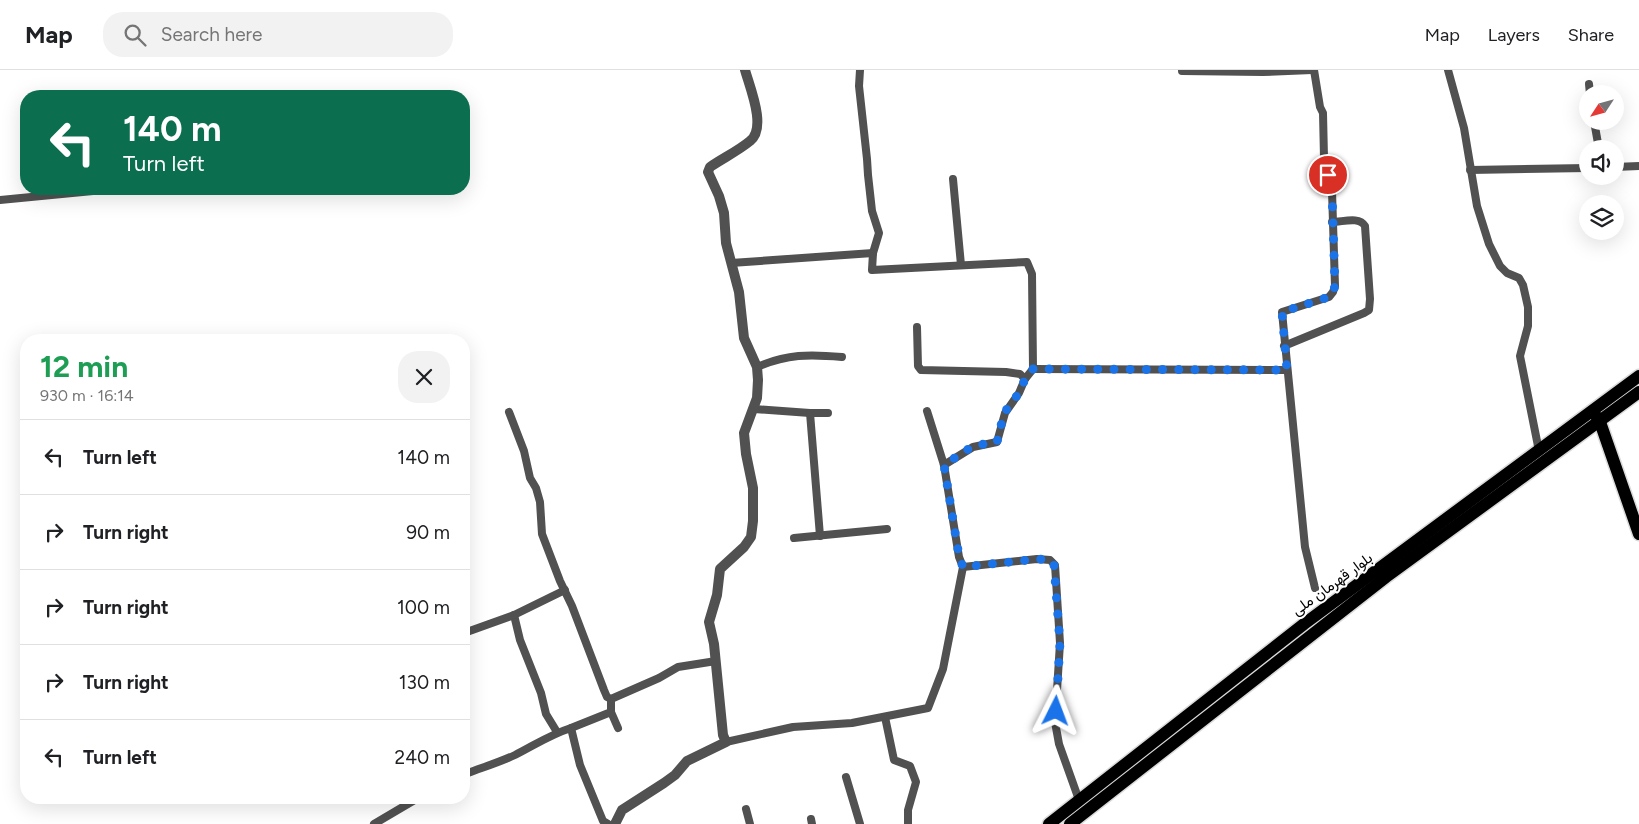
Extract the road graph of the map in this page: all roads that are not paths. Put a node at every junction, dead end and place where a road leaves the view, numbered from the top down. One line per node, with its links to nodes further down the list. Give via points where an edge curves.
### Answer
1 (745, 70): 15 (street, via 756,109 756,135 710,167 708,172 724,213)
2 (860, 70): 14 (street, via 858,86 872,210 879,233)
3 (1313, 70): 5 (street); 13 (street, via 1323,113 1324,158 1332,191)
4 (1448, 70): 9 (street, via 1464,128)
5 (1182, 71)
6 (1639, 166): 7 (street)
7 (1624, 167)
8 (1579, 168): 9 (street)
9 (1470, 170): 32 (street, via 1476,206 1489,244 1500,266 1524,285 1528,326 1520,356)
10 (953, 179): 16 (street)
11 (52, 195): 12 (street)
12 (0, 200)
13 (1332, 222): 18 (street, via 1333,292 1329,297 1282,312); 18 (street, via 1358,220 1365,226 1369,310)
14 (873, 252): 15 (street); 16 (street, via 872,270)
15 (731, 263): 20 (street, via 739,292 744,338)
16 (961, 265): 21 (street, via 1027,262 1030,265)
17 (917, 327): 24 (street, via 918,366 921,370 1006,372 1020,374)
18 (1284, 346): 22 (street)
19 (842, 357): 20 (street, via 813,354 776,358)
20 (756, 367): 26 (street, via 758,380)
21 (1033, 369): 22 (street); 24 (street)
22 (1287, 370): 39 (street, via 1305,547)
23 (1639, 376): 31 (highway, بلوار قهرمان ملی)
24 (1025, 379): 33 (street, via 1004,413 997,442 973,446)
25 (1639, 392): 31 (highway, بلوار قهرمان ملی)
26 (754, 409): 29 (street); 43 (street, via 744,433 753,488 751,537 720,570 708,622)
27 (927, 411): 33 (street)
28 (510, 412): 40 (street, via 538,495 542,534)
29 (810, 413): 30 (street); 36 (street)
30 (828, 413)
31 (1596, 417): 32 (highway, بلوار قهرمان ملی); 35 (highway); 63 (highway, بلوار قهرمان ملی)
32 (1540, 451): 53 (highway, بلوار قهرمان ملی, via 1304,624)
33 (944, 465): 38 (street)
34 (887, 530): 36 (street)
35 (1639, 534)
36 (820, 536): 37 (street)
37 (794, 538)
38 (963, 567): 46 (street, via 943,669 928,708); 53 (street, via 1038,559 1050,560 1054,565 1060,643 1055,722)
39 (1315, 588)
40 (565, 590): 41 (street); 44 (street, via 604,690)
41 (514, 615): 42 (street); 49 (street, via 520,640 542,693 546,714)
42 (470, 631)
43 (716, 661): 44 (street, via 678,667); 50 (street)
44 (611, 699): 45 (street)
45 (611, 712): 47 (street); 48 (street)
46 (885, 717): 50 (street, via 793,727); 61 (street, via 894,760 910,766 916,782 908,810)
47 (571, 728): 49 (street); 57 (street, via 580,765 603,821)
48 (618, 728)
49 (556, 732): 51 (street, via 515,755)
50 (726, 742): 58 (street, via 688,761 675,775 622,810)
51 (470, 772)
52 (846, 776): 60 (street)
53 (1079, 800): 62 (highway, بلوار قهرمان ملی)
54 (408, 804): 56 (street)
55 (746, 809): 59 (street)
56 (374, 824)
57 (608, 824)
58 (615, 824)
59 (750, 824)
60 (860, 824)
61 (908, 824)
62 (1048, 824)
63 (1070, 824)

